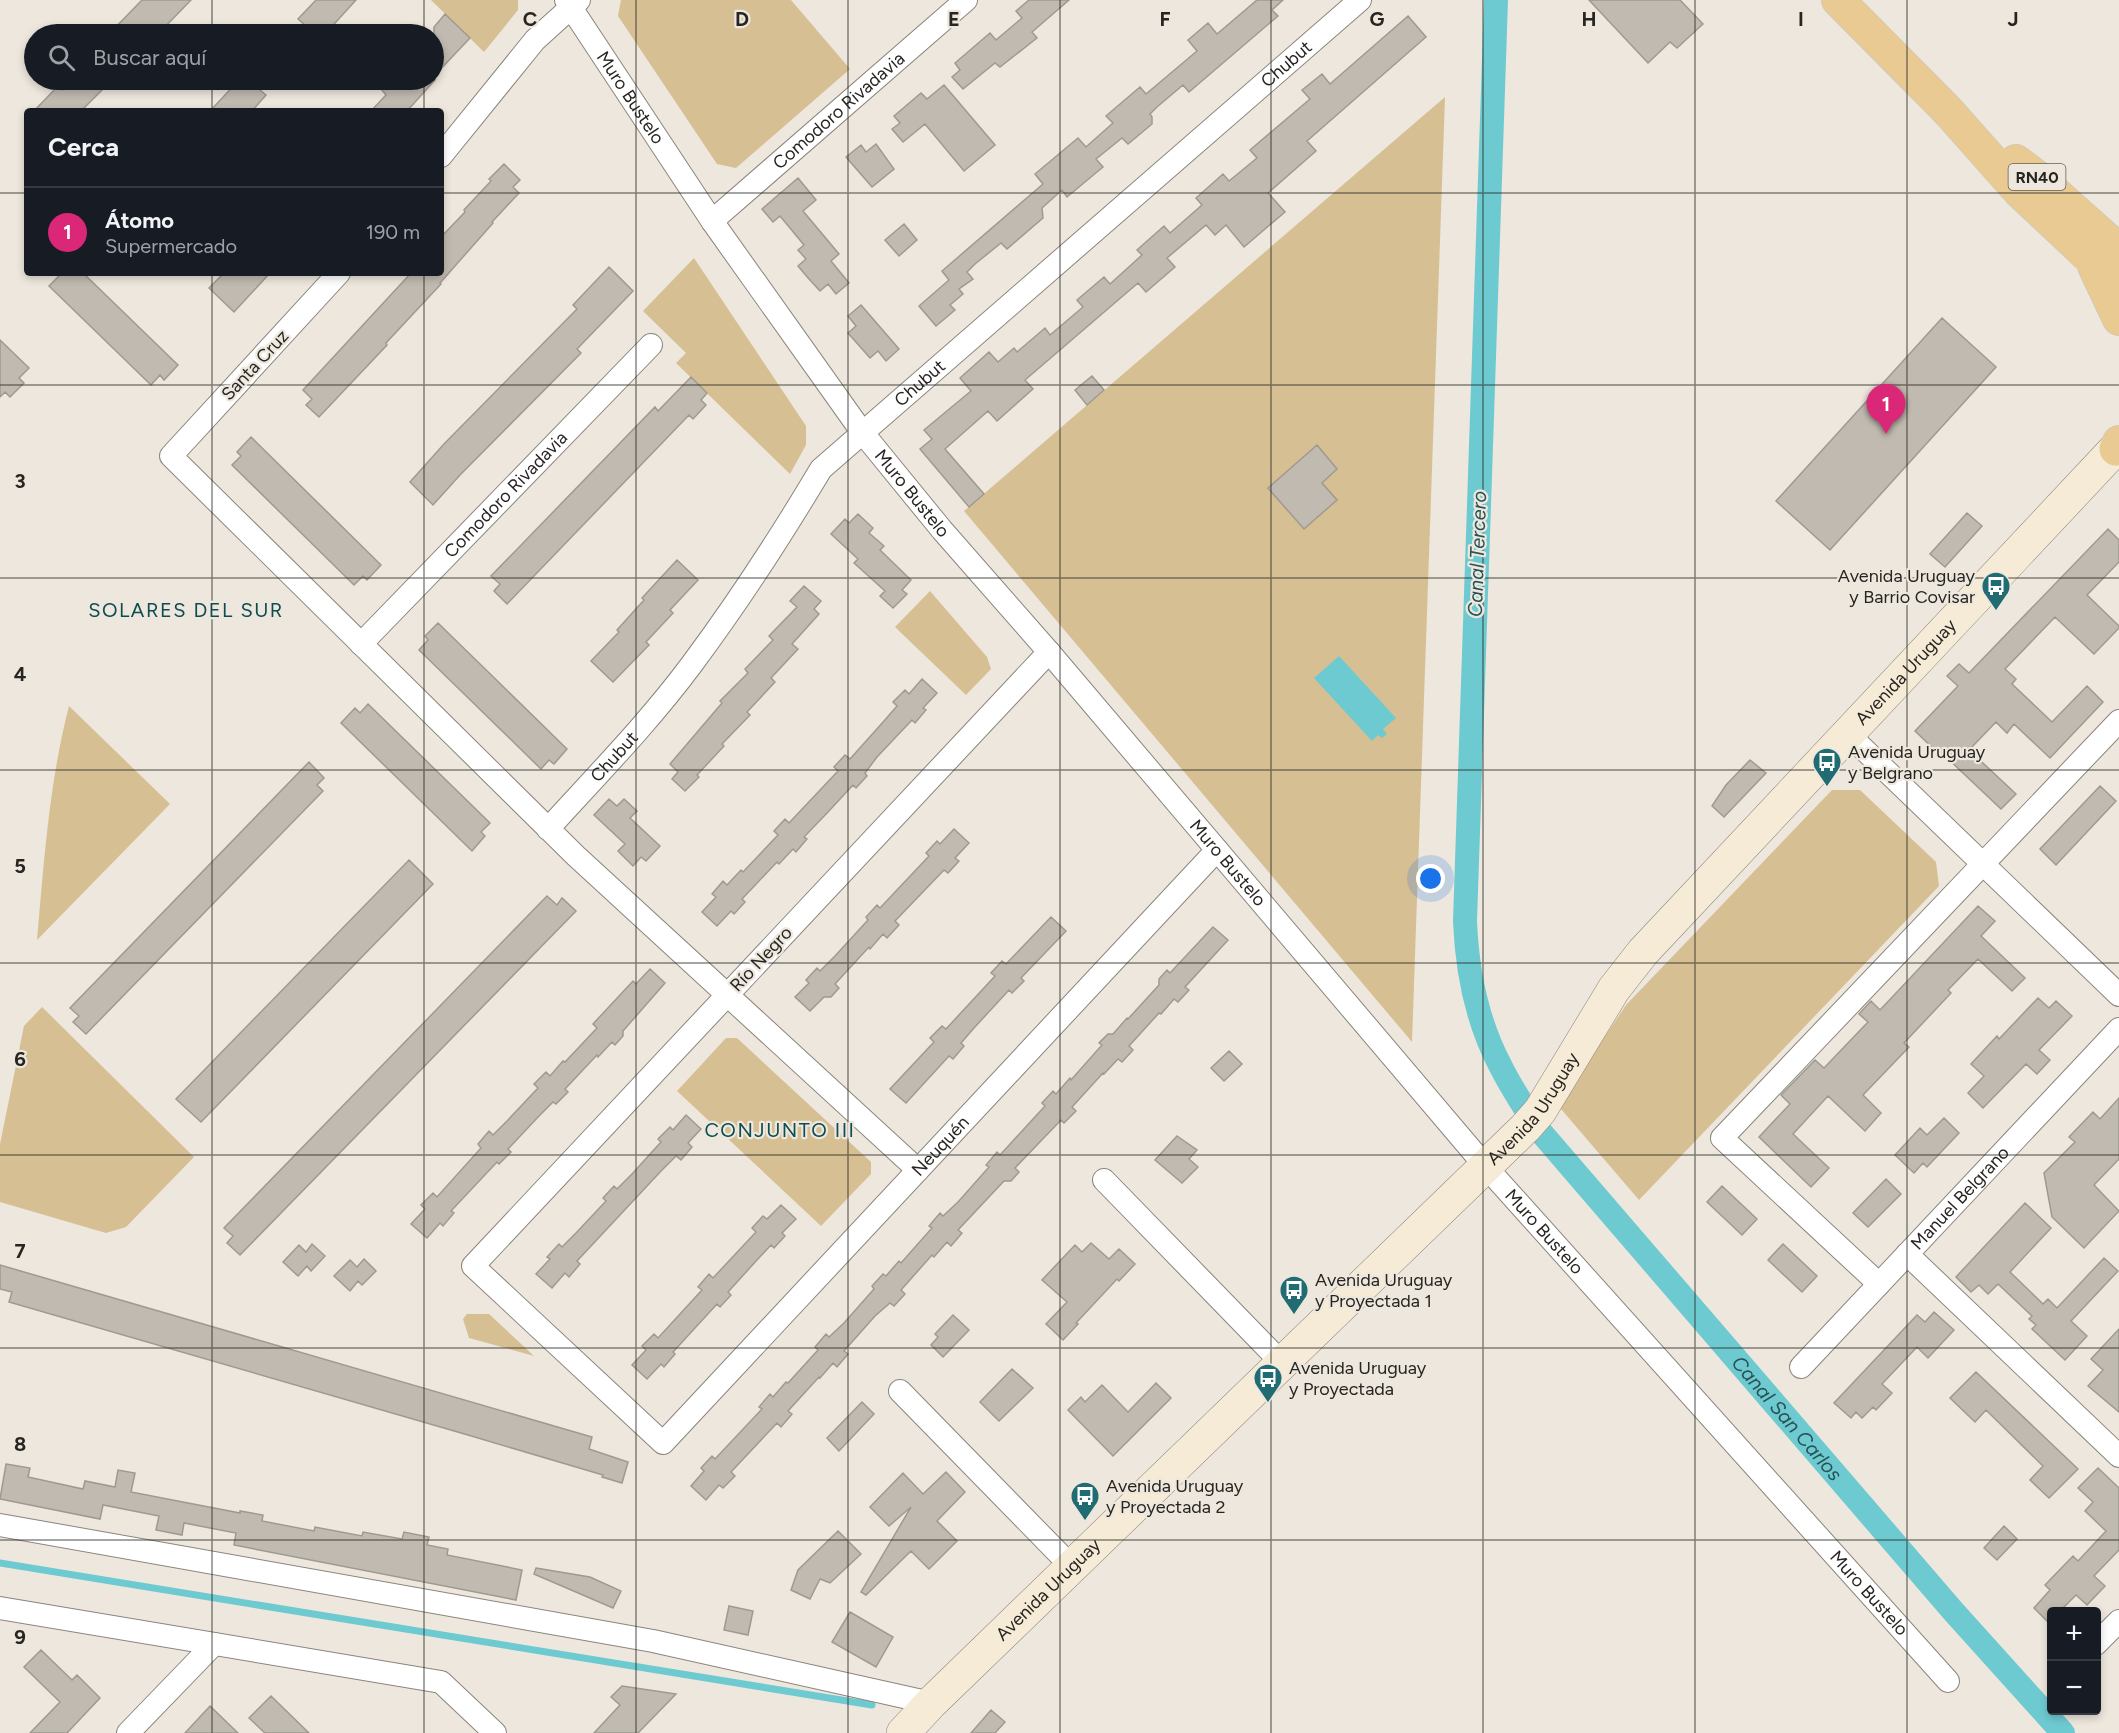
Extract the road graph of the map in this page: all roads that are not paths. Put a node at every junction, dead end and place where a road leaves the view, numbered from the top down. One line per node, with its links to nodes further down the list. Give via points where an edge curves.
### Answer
1 (966, 0): 6 (street, Comodoro Rivadavia)
2 (1360, 0): 12 (street, Chubut)
3 (1838, 0): 7 (highway, RN40, via 1948,111 2019,191)
4 (572, 2): 5 (street, via 535,40); 6 (street, Muro Bustelo)
5 (444, 152)
6 (712, 221): 12 (street, Muro Bustelo)
7 (2104, 253): 9 (highway, RN40); 10 (highway)
8 (336, 276): 14 (street, Santa Cruz, via 171,456)
9 (2119, 285)
10 (2119, 319)
11 (651, 345): 14 (street, Comodoro Rivadavia)
12 (862, 432): 15 (street, Muro Bustelo); 18 (street, Chubut, via 821,469 764,563 691,665)
13 (2118, 446): 17 (main road, Avenida Uruguay)
14 (361, 644): 18 (street)
15 (1049, 652): 19 (street, Muro Bustelo); 21 (street, Río Negro)
16 (2119, 721): 20 (street)
17 (1848, 734): 20 (street); 24 (main road, Avenida Uruguay, via 1643,952 1614,989 1533,1120)
18 (548, 829): 21 (street)
19 (1217, 850): 24 (street, Muro Bustelo); 25 (street, Neuquén)
20 (1983, 864): 22 (street); 28 (street, via 1722,1138)
21 (727, 995): 25 (street); 32 (street, Río Negro, via 473,1266)
22 (2119, 995)
23 (2119, 1029): 27 (street, Manuel Belgrano)
24 (1486, 1167): 29 (main road, Avenida Uruguay); 40 (street, Muro Bustelo)
25 (918, 1170): 32 (street, Neuquén)
26 (1104, 1180): 29 (street)
27 (1907, 1254): 28 (street, Manuel Belgrano); 33 (street)
28 (1879, 1284): 30 (street, Manuel Belgrano)
29 (1282, 1363): 35 (main road, Avenida Uruguay)
30 (1801, 1367)
31 (900, 1391): 35 (street)
32 (663, 1443)
33 (2119, 1456)
34 (0, 1525): 41 (street, via 653,1641)
35 (1072, 1567): 41 (main road, Avenida Uruguay)
36 (0, 1608): 39 (street)
37 (2119, 1620): 38 (street)
38 (2101, 1640)
39 (214, 1644): 42 (street); 43 (street, via 441,1682)
40 (1948, 1681)
41 (931, 1703): 44 (main road, Avenida Uruguay)
42 (128, 1733)
43 (495, 1733)
44 (903, 1733)

